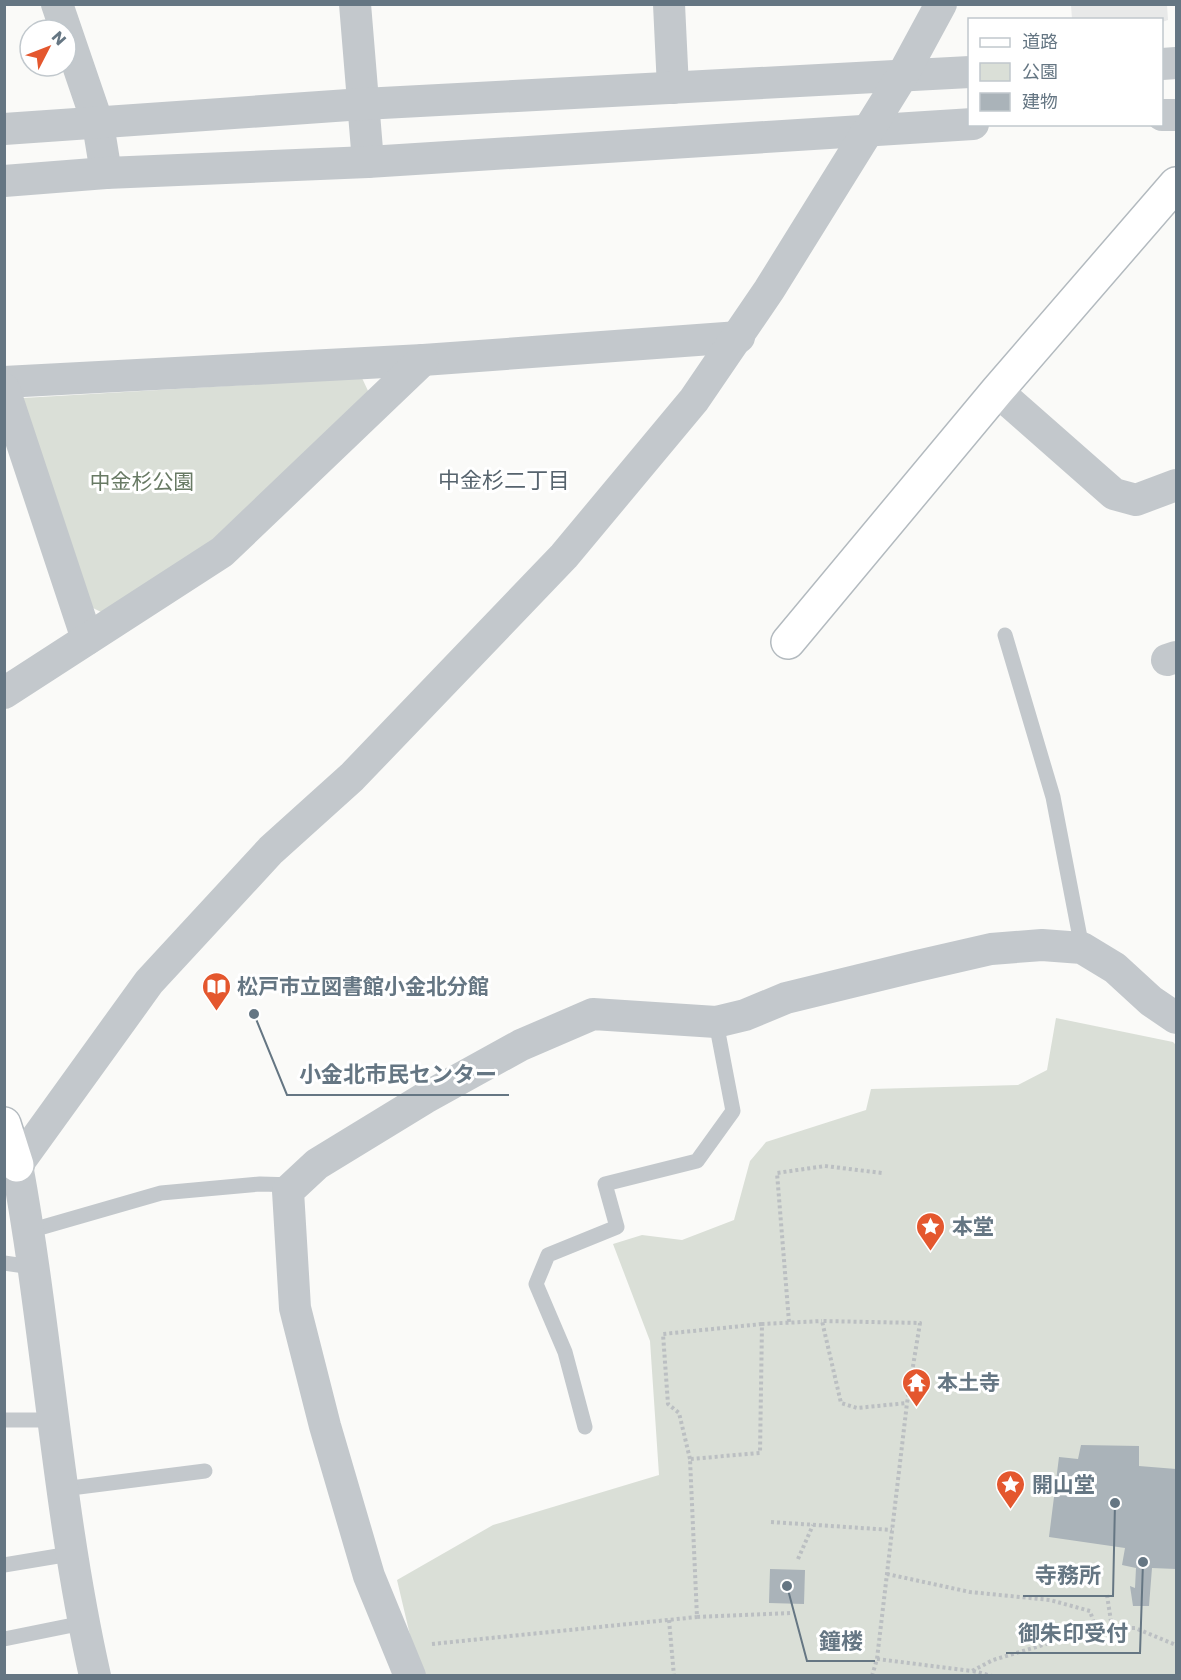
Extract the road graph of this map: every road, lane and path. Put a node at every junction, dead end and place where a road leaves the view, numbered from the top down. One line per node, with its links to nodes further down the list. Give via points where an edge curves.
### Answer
1 (57, 4): 9 (street)
2 (355, 4): 8 (street)
3 (669, 4): 7 (street)
4 (941, 4): 6 (street)
5 (968, 72): 6 (street)
6 (902, 76): 7 (street); 12 (street)
7 (673, 88): 8 (street)
8 (363, 104): 9 (street); 13 (street)
9 (98, 124): 11 (street); 14 (street)
10 (968, 124): 12 (street)
11 (4, 129)
12 (867, 130): 13 (street); 17 (street)
13 (368, 162): 14 (street)
14 (106, 173): 15 (street)
15 (4, 181)
16 (1176, 184): 21 (street)
17 (739, 337): 18 (street); 31 (street, via 694,400 564,556 352,777 271,850 149,982)
18 (423, 360): 19 (street); 24 (street, via 222,552)
19 (4, 382)
20 (4, 389): 24 (street)
21 (997, 391): 22 (street, via 1114,494 1136,500); 25 (street)
22 (1176, 485)
23 (1005, 635): 27 (lane, via 1053,797)
24 (87, 639): 26 (street)
25 (788, 642)
26 (4, 693)
27 (1082, 948): 28 (street, via 1115,968); 29 (street, via 1042,945 992,949 786,998)
28 (1176, 1018)
29 (717, 1022): 33 (street, via 593,1014 522,1045 424,1098 317,1164); 42 (lane, via 733,1111 697,1161 605,1184 616,1227 548,1255 536,1284 564,1352)
30 (4, 1124): 31 (street)
31 (16, 1165): 34 (street)
32 (882, 1173): 37 (path, via 825,1166 777,1173)
33 (294, 1185): 34 (lane, via 161,1192); 66 (street, via 288,1191 295,1308 369,1576)
34 (29, 1231): 35 (street)
35 (18, 1265): 41 (street)
36 (822, 1321): 37 (path); 39 (path, via 841,1403 857,1408); 39 (path, via 921,1323)
37 (789, 1322): 38 (path)
38 (762, 1324): 43 (path, via 760,1454); 43 (path, via 663,1334 668,1404 679,1413)
39 (907, 1403): 48 (path)
40 (4, 1420): 41 (lane)
41 (53, 1420): 45 (street)
42 (585, 1427)
43 (690, 1459): 55 (path)
44 (205, 1471): 45 (lane)
45 (63, 1489): 49 (street)
46 (771, 1522): 47 (path)
47 (813, 1525): 48 (path); 50 (path)
48 (892, 1530): 52 (path)
49 (70, 1554): 51 (lane); 57 (street)
50 (798, 1559)
51 (4, 1565)
52 (887, 1574): 59 (path, via 970,1592 1050,1600 1089,1611); 63 (path)
53 (1107, 1595): 58 (path)
54 (790, 1613): 55 (path)
55 (697, 1617): 56 (path)
56 (669, 1620): 61 (path); 67 (path)
57 (83, 1623): 60 (lane); 65 (street)
58 (1112, 1628): 59 (path); 62 (path, via 1135,1628)
59 (1096, 1629): 64 (path, via 993,1660)
60 (4, 1639)
61 (427, 1644)
62 (1176, 1645)
63 (877, 1659): 64 (path); 68 (path)
64 (972, 1671): 69 (path)
65 (95, 1676)
66 (410, 1676)
67 (674, 1676)
68 (872, 1676)
69 (992, 1676)

